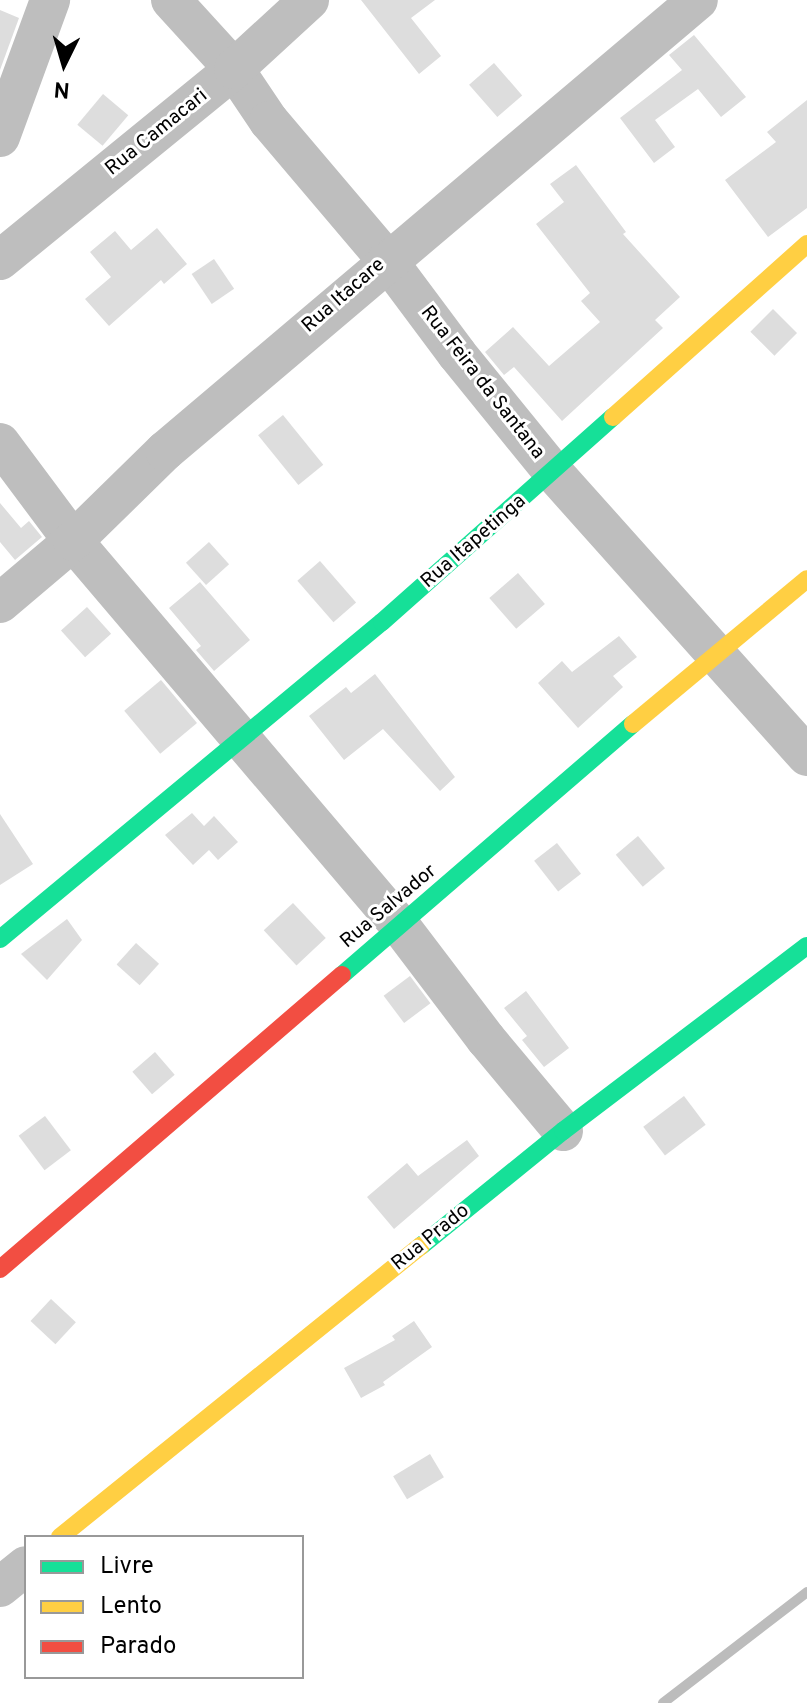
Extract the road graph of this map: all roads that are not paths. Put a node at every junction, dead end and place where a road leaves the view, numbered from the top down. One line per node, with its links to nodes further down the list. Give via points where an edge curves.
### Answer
1 (50, 0): 6 (street)
2 (171, 0): 5 (street, Rua Feira da Santana)
3 (309, 0): 5 (street, Rua Camacari)
4 (698, 0): 9 (street, Rua Itacare)
5 (234, 69): 8 (street, Rua Camacari); 9 (street, Rua Feira da Santana, via 269,121)
6 (0, 137)
7 (807, 244): 11 (street, Rua Itapetinga)
8 (0, 260)
9 (387, 260): 11 (street, Rua Feira da Santana); 12 (street, Rua Itacare, via 165,451)
10 (0, 443): 12 (street)
11 (553, 472): 15 (street, Rua Feira da Santana); 16 (street, Rua Itapetinga)
12 (73, 541): 14 (street, Rua Itacare); 16 (street)
13 (807, 579): 15 (street, Rua Salvador)
14 (0, 603)
15 (716, 653): 17 (street, Rua Feira da Santana); 18 (street, Rua Salvador)
16 (242, 738): 18 (street); 19 (street, Rua Itapetinga)
17 (807, 756)
18 (401, 927): 21 (street); 22 (street, Rua Salvador)
19 (0, 939)
20 (807, 946): 21 (street, Rua Prado)
21 (563, 1131): 23 (street, Rua Prado)
22 (0, 1269)
23 (62, 1535)
24 (24, 1568): 25 (street)
25 (0, 1587)

